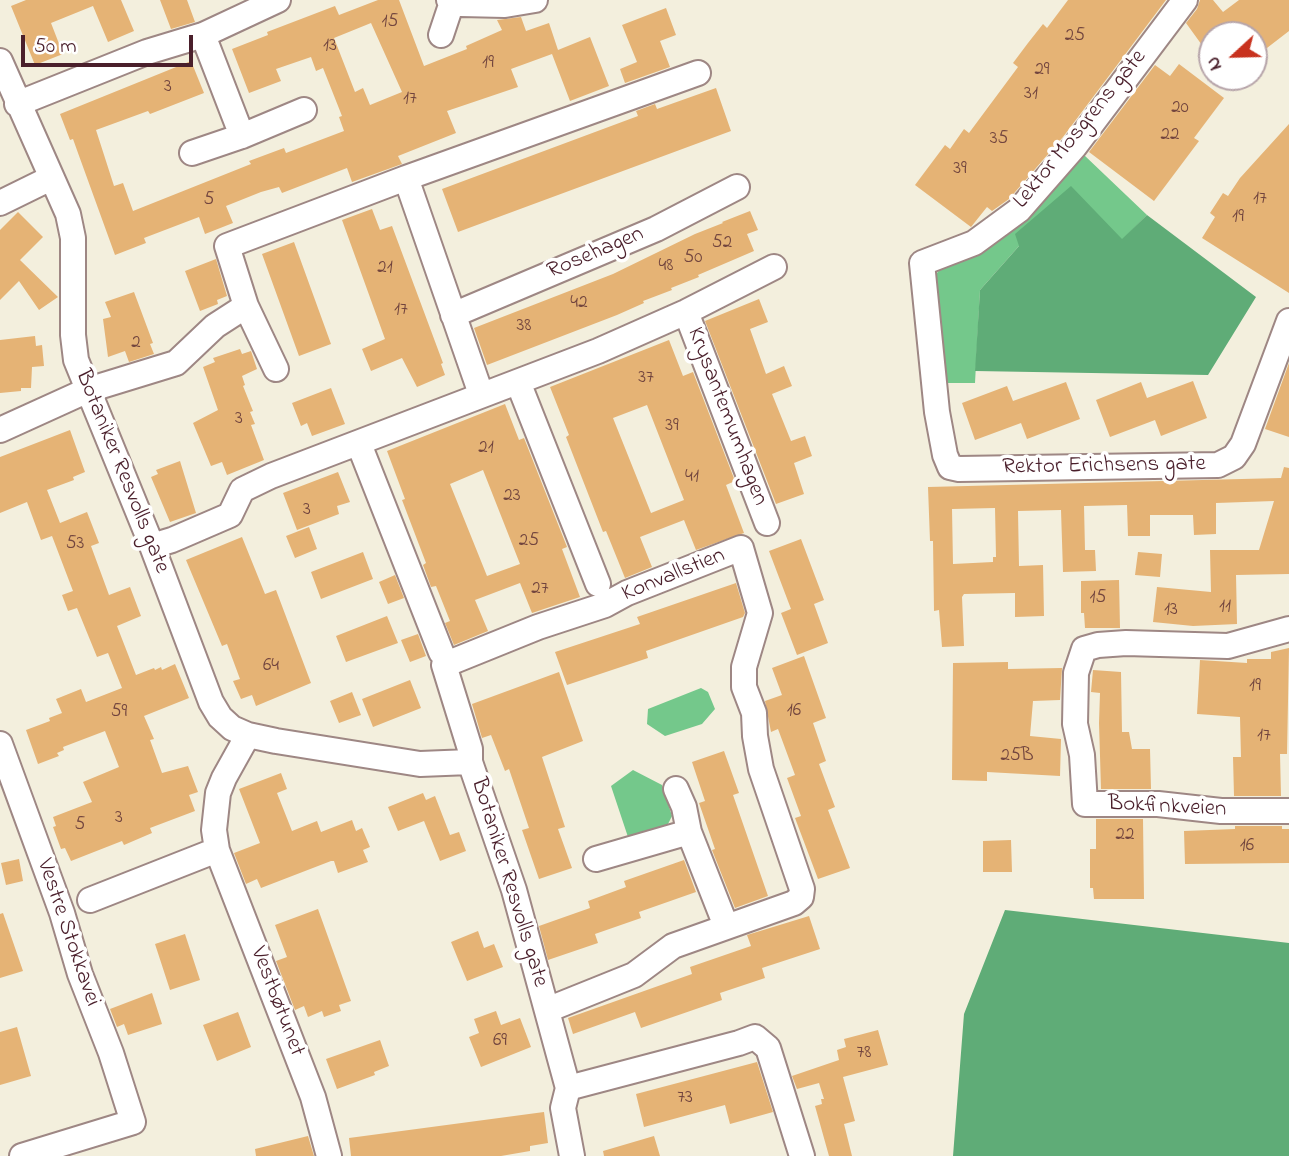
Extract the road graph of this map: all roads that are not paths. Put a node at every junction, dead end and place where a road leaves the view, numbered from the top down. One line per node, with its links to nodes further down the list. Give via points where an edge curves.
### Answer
1 (278, 0): 5 (street)
2 (535, 0): 4 (street, via 505,5)
3 (1185, 0): 28 (street, Lektor Mosgrens gate, via 1019,210 974,243 922,263 940,435)
4 (451, 1): 6 (street)
5 (203, 35): 9 (street); 11 (street)
6 (441, 35)
7 (0, 61): 9 (street, Botaniker Resvolls gate)
8 (698, 73): 14 (street)
9 (9, 95): 13 (street, Botaniker Resvolls gate)
10 (304, 110): 11 (street)
11 (242, 136): 12 (street)
12 (192, 153)
13 (51, 178): 16 (street); 24 (street, Botaniker Resvolls gate, via 74,238 73,335 76,360)
14 (406, 178): 18 (street, via 227,246); 20 (street)
15 (737, 187): 20 (street, Rosehagen, via 656,229)
16 (0, 203)
17 (774, 267): 19 (street, Krysantemumhagen)
18 (246, 306): 22 (street); 24 (street, via 176,363)
19 (686, 312): 23 (street, Krysantemumhagen); 29 (street, Krysantemumhagen)
20 (453, 315): 25 (street)
21 (1289, 321): 28 (street, Rektor Erichsens gate, via 1243,444 1234,457 1218,465)
22 (276, 369)
23 (518, 382): 25 (street, Krysantemumhagen); 31 (street)
24 (88, 390): 26 (street); 30 (street, Botaniker Resvolls gate)
25 (481, 394): 27 (street, Krysantemumhagen)
26 (0, 430)
27 (359, 444): 30 (street, Krysantemumhagen, via 242,490 230,515); 33 (street)
28 (950, 467)
29 (767, 523)
30 (152, 546): 34 (street, Botaniker Resvolls gate, via 211,702 232,728)
31 (598, 584)
32 (1289, 629): 38 (street, Bokfinkveien, via 1228,646 1126,643 1084,649 1076,673 1075,724 1085,804)
33 (441, 652)
34 (248, 735): 36 (street, Botaniker Resvolls gate, via 420,764); 40 (street, Vestbøtunet, via 218,793)
35 (0, 744): 46 (street, Vestre Stokkavei, via 134,1122)
36 (470, 762): 43 (street, Konvallstien, via 444,664 605,605 741,548 760,613 744,667 744,687 754,713 761,769 802,889 794,903); 44 (street, Botaniker Resvolls gate, via 514,890)
37 (676, 789): 39 (street)
38 (1289, 810)
39 (688, 832): 41 (street); 43 (street)
40 (217, 850): 42 (street); 47 (street, Vestbøtunet, via 313,1097)
41 (596, 859)
42 (90, 900)
43 (726, 926): 44 (street, Konvallstien, via 673,946 634,975)
44 (547, 1010): 45 (street, Botaniker Resvolls gate)
45 (568, 1088): 48 (street, Botaniker Resvolls gate, via 563,1108); 49 (street, via 755,1037 768,1048)
46 (22, 1156)
47 (329, 1156)
48 (572, 1156)
49 (802, 1156)

